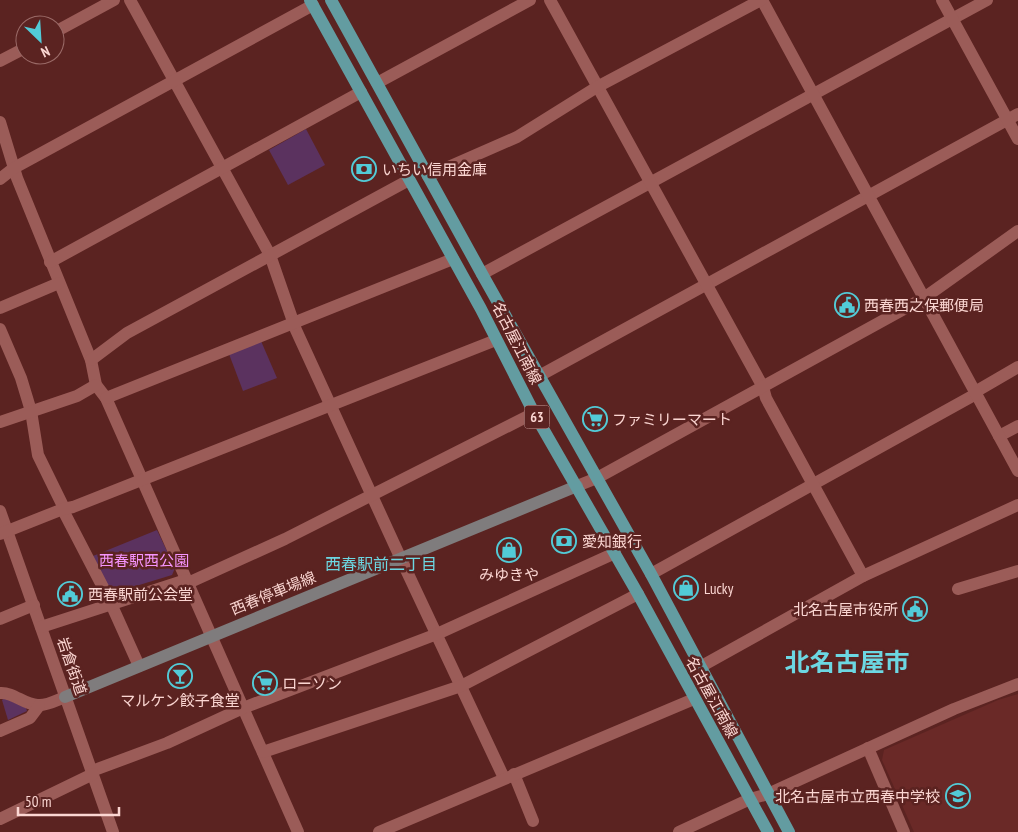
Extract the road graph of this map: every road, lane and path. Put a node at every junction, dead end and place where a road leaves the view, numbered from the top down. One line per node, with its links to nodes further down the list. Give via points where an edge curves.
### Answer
1 (114, 0): 11 (street)
2 (130, 0): 14 (street)
3 (331, 0): 15 (main road, 名古屋江南線 / 63)
4 (530, 0): 15 (street)
5 (550, 0): 16 (street)
6 (761, 0): 16 (street); 18 (street)
7 (942, 0): 10 (street)
8 (987, 0): 10 (street)
9 (311, 2): 14 (street); 17 (main road, 名古屋江南線 / 63)
10 (953, 19): 18 (street); 19 (street)
11 (65, 27)
12 (15, 53): 13 (street)
13 (0, 61)
14 (173, 81): 22 (street); 23 (street)
15 (377, 83): 24 (main road, 名古屋江南線 / 63)
16 (597, 87): 24 (street, via 516,137); 27 (street)
17 (361, 92): 23 (street); 26 (main road, 名古屋江南線 / 63)
18 (813, 95): 27 (street); 28 (street)
19 (1013, 117): 21 (street); 28 (street)
20 (0, 122): 22 (street)
21 (1018, 139)
22 (14, 168): 25 (street); 32 (street)
23 (222, 168): 30 (street); 32 (street)
24 (428, 176): 33 (main road, 名古屋江南線 / 63)
25 (0, 178)
26 (409, 180): 30 (street); 31 (main road, 名古屋江南線 / 63)
27 (651, 184): 33 (street); 35 (street)
28 (868, 196): 35 (street); 36 (street)
29 (1018, 231): 36 (street)
30 (270, 255): 38 (street); 41 (street, via 128,333)
31 (453, 258): 38 (street); 40 (main road, 名古屋江南線 / 63)
32 (50, 262): 34 (street)
33 (482, 274): 43 (main road, 名古屋江南線 / 63)
34 (59, 283): 37 (street); 41 (street)
35 (707, 285): 43 (street); 45 (street)
36 (924, 298): 45 (street); 46 (street)
37 (0, 308)
38 (294, 323): 47 (street); 48 (street)
39 (0, 329): 49 (street, via 21,378)
40 (496, 340): 48 (street); 50 (main road, 名古屋江南線 / 63)
41 (91, 360): 44 (street)
42 (1018, 367): 46 (street)
43 (539, 376): 55 (main road, 名古屋江南線 / 63)
44 (96, 385): 47 (street); 49 (street, via 77,396)
45 (763, 387): 55 (street); 57 (street)
46 (975, 393): 53 (street); 57 (street)
47 (106, 398): 56 (street)
48 (330, 405): 56 (street); 59 (street)
49 (31, 412): 51 (street); 61 (street, via 38,455)
50 (534, 413): 58 (main road, 名古屋江南線 / 63); 59 (street)
51 (0, 422)
52 (1018, 426): 53 (street)
53 (999, 436): 54 (street)
54 (1018, 471)
55 (597, 478): 58 (street); 67 (main road, 名古屋江南線 / 63)
56 (142, 480): 61 (street, via 73,508); 69 (street)
57 (812, 484): 67 (street); 68 (street)
58 (577, 486): 64 (main road, 名古屋江南線 / 63); 65 (main road, 西春停車場線)
59 (372, 495): 65 (street); 69 (street, via 285,539)
60 (1018, 505): 68 (street)
61 (63, 509): 63 (street); 73 (street)
62 (0, 511): 63 (street, 岩倉街道)
63 (4, 532): 72 (street, 岩倉街道)
64 (615, 553): 71 (main road, 名古屋江南線 / 63); 76 (street)
65 (401, 559): 76 (street); 77 (main road, 西春停車場線)
66 (1018, 571): 70 (street)
67 (650, 574): 79 (main road, 名古屋江南線 / 63)
68 (863, 576): 79 (street)
69 (187, 582): 73 (street); 77 (street)
70 (958, 589)
71 (638, 594): 81 (street); 84 (main road, 名古屋江南線 / 63)
72 (34, 605): 74 (street); 75 (street, 岩倉街道)
73 (111, 605): 75 (street); 78 (street)
74 (0, 619)
75 (41, 627): 83 (street, 岩倉街道)
76 (437, 634): 81 (street); 86 (street)
77 (211, 636): 78 (main road, 西春停車場線); 86 (street)
78 (139, 666): 83 (main road, 西春停車場線)
79 (700, 667): 92 (main road, 名古屋江南線 / 63)
80 (1018, 684): 88 (street)
81 (461, 686): 89 (street); 91 (street)
82 (0, 693): 85 (street, via 5,692)
83 (65, 697): 85 (street); 90 (street, 岩倉街道)
84 (694, 699): 91 (street); 93 (main road, 名古屋江南線 / 63)
85 (39, 706): 87 (street, via 30,718)
86 (243, 708): 89 (street); 90 (street)
87 (0, 731)
88 (868, 748): 92 (street); 103 (street)
89 (263, 752): 98 (street)
90 (93, 773): 94 (street); 97 (street, 岩倉街道)
91 (509, 776): 95 (street); 99 (street)
92 (768, 794): 93 (street); 102 (main road, 名古屋江南線 / 63)
93 (750, 799): 96 (street); 101 (main road, 名古屋江南線 / 63)
94 (0, 819)
95 (533, 821)
96 (705, 827): 100 (street)
97 (113, 832)
98 (298, 832)
99 (379, 832)
100 (679, 832)
101 (768, 832)
102 (789, 832)
103 (904, 832)

